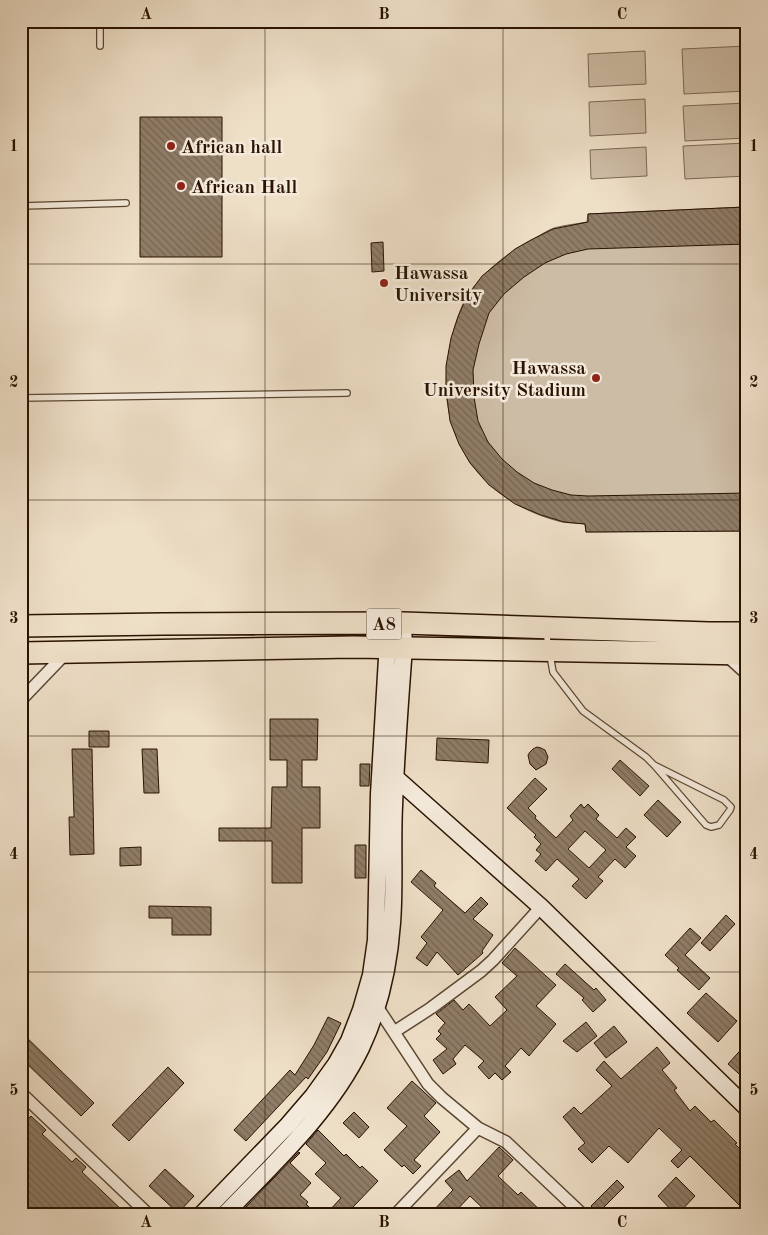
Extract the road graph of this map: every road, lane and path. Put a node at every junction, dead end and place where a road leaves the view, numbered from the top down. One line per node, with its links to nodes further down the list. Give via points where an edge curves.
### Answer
1 (100, 21): 2 (lane)
2 (100, 46)
3 (126, 203): 4 (lane)
4 (21, 206)
5 (347, 393): 6 (lane)
6 (21, 398)
7 (396, 624): 8 (highway, A8); 9 (highway, A8); 11 (street)
8 (21, 626)
9 (546, 627): 10 (highway, A8); 12 (lane)
10 (747, 633)
11 (396, 647): 12 (highway, A8); 13 (highway, A8); 20 (street)
12 (549, 651): 15 (highway, A8); 19 (lane, via 553,672 583,710)
13 (67, 652): 14 (highway, A8); 18 (street)
14 (21, 653)
15 (725, 654): 16 (highway, A8); 17 (street)
16 (747, 654)
17 (747, 674)
18 (21, 700)
19 (654, 765): 19 (lane, via 706,825 719,825 730,810 729,803)
20 (388, 778): 21 (street); 22 (street)
21 (541, 907): 23 (street, via 481,971); 25 (street)
22 (370, 1002): 23 (street); 28 (street, via 336,1064 313,1096); 29 (street, via 361,1048 327,1103)
23 (394, 1032): 26 (street, via 428,1084)
24 (21, 1093): 27 (street)
25 (747, 1108)
26 (478, 1128): 30 (street); 31 (street, via 506,1142)
27 (148, 1214)
28 (202, 1214)
29 (225, 1214)
30 (396, 1214)
31 (582, 1214)

